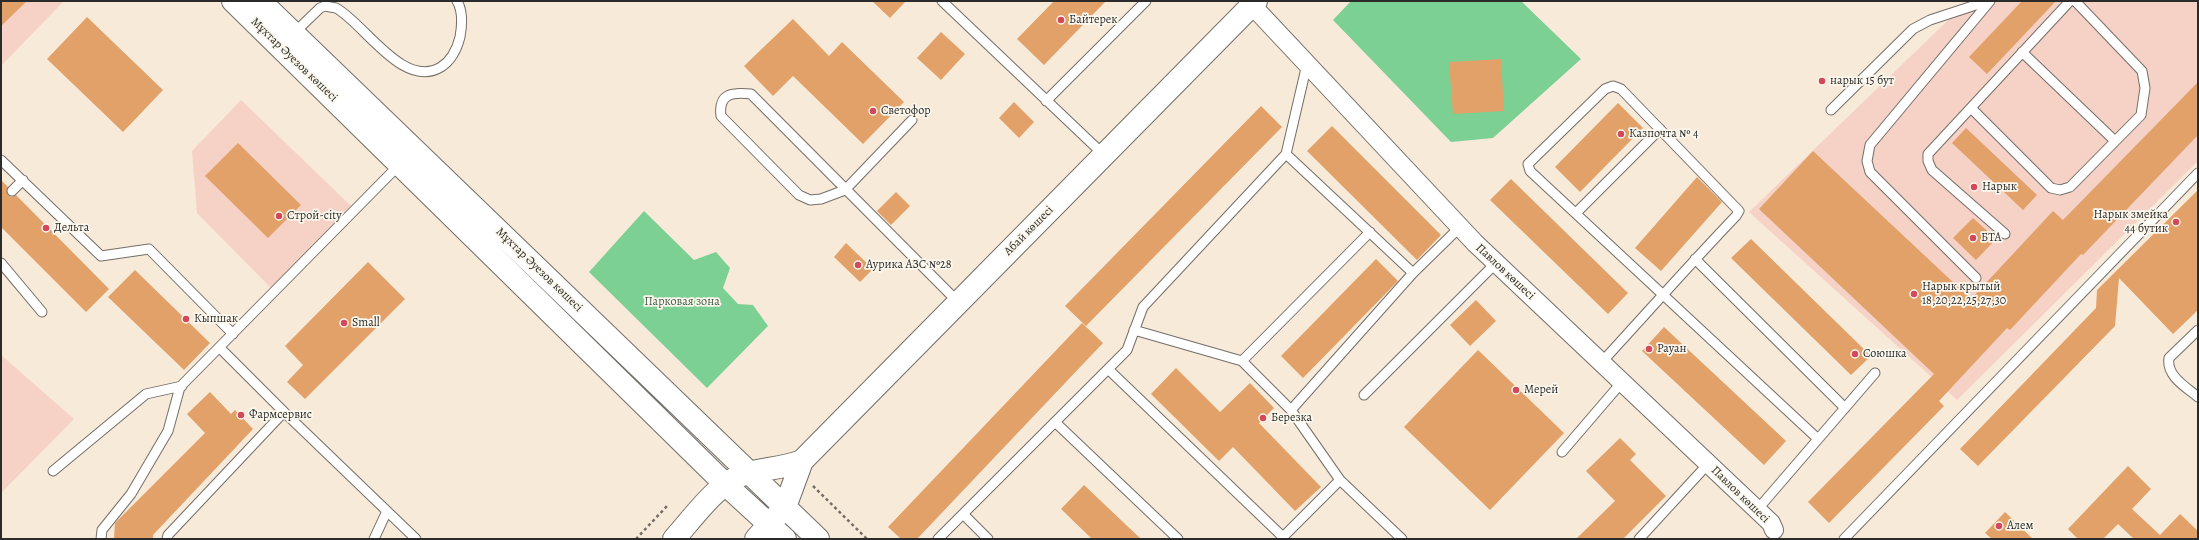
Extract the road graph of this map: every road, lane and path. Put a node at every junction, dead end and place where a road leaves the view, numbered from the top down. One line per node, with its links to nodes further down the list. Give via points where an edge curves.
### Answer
1 (233, 1): 21 (main road, Мұхтар Әуезов көшесі)
2 (260, 1): 10 (main road, Мұхтар Әуезов көшесі)
3 (457, 1): 10 (lane, via 461,17 459,42 448,61 433,71 419,71 402,65 336,8 320,8)
4 (942, 1): 13 (lane)
5 (1146, 1): 13 (lane)
6 (1989, 1): 15 (lane, via 1930,20 1913,29); 35 (lane, via 1870,145 1867,161 1870,172)
7 (2070, 1): 11 (lane)
8 (2075, 1): 18 (lane, via 2142,71 2145,88 2141,115)
9 (1252, 2): 12 (street, Павлов көшесі); 19 (main road, Абай көшесі)
10 (294, 34): 21 (main road, Мұхтар Әуезов көшесі)
11 (2022, 52): 14 (lane); 18 (lane)
12 (1307, 64): 20 (lane); 28 (street, Павлов көшесі)
13 (1046, 101): 19 (lane)
14 (1971, 108): 18 (lane, via 2051,188 2060,190 2070,187); 30 (lane, via 1928,154 1928,162 1932,170)
15 (1831, 110)
16 (912, 120): 25 (lane)
17 (1660, 129): 27 (lane); 27 (lane, via 1621,89 1613,86 1605,90 1528,164 1530,171); 31 (lane, via 1739,211)
18 (2115, 141)
19 (1104, 154): 37 (main road, Абай көшесі)
20 (1286, 154): 29 (lane); 39 (lane, via 1143,307)
21 (407, 156): 41 (lane); 60 (main road, Мұхтар Әуезов көшесі); 62 (main road, Мұхтар Әуезов көшесі)
22 (1, 160): 24 (lane)
23 (2198, 173): 84 (lane)
24 (23, 180): 26 (lane); 41 (lane, via 102,256 149,249)
25 (845, 190): 25 (lane, via 751,94 735,92 724,98 720,106 721,116 799,196 810,200); 37 (lane)
26 (12, 191)
27 (1576, 213): 36 (lane)
28 (1460, 227): 33 (street, Павлов көшесі); 34 (lane)
29 (1370, 232): 34 (lane); 43 (lane)
30 (2005, 234)
31 (1695, 258): 36 (lane); 51 (lane)
32 (1, 263): 38 (lane)
33 (1496, 263): 44 (street, Павлов көшесі); 49 (lane)
34 (1413, 273): 52 (lane)
35 (1976, 278)
36 (1663, 295): 44 (lane); 55 (lane)
37 (958, 302): 58 (main road, Абай көшесі)
38 (42, 312)
39 (1134, 330): 43 (lane); 45 (lane, via 1127,350)
40 (2198, 330): 50 (lane, via 2169,358 2168,364 2170,372)
41 (233, 334): 42 (lane)
42 (220, 348): 48 (lane); 53 (lane)
43 (1242, 361): 52 (lane)
44 (1601, 363): 47 (street, Павлов көшесі)
45 (1108, 369): 54 (lane); 70 (lane)
46 (1875, 373): 51 (lane)
47 (1622, 382): 56 (lane); 57 (street, Павлов көшесі)
48 (182, 386): 59 (lane, via 146,394); 71 (lane, via 168,431 131,494 102,530)
49 (1364, 395)
50 (2198, 397)
51 (1845, 408): 55 (lane)
52 (1291, 410): 61 (lane)
53 (284, 412): 66 (lane); 72 (lane)
54 (1055, 422): 67 (lane); 81 (lane)
55 (1818, 439): 65 (lane)
56 (1562, 452)
57 (1708, 464): 65 (street, Павлов көшесі); 83 (lane)
58 (801, 466): 60 (main road, Абай көшесі, via 792,465); 64 (main road, Абай көшесі); 78 (path)
59 (53, 471)
60 (748, 473): 62 (main road, Абай көшесі); 64 (main road, Мұхтар Әуезов көшесі)
61 (1340, 480): 70 (lane); 82 (lane)
62 (725, 484): 68 (main road, Мұхтар Әуезов көшесі); 76 (main road, Абай көшесі)
63 (668, 505): 75 (path)
64 (785, 508): 68 (main road, Абай көшесі); 77 (main road, Мұхтар Әуезов көшесі)
65 (1757, 510): 69 (street, Павлов көшесі, via 1771,523)
66 (387, 511): 73 (lane); 74 (lane)
67 (963, 514): 79 (lane); 80 (lane)
68 (770, 534)
69 (1772, 535)
70 (1282, 538)
71 (101, 539)
72 (167, 539)
73 (374, 539)
74 (416, 539)
75 (636, 539)
76 (674, 539)
77 (818, 539)
78 (866, 539)
79 (938, 539)
80 (988, 539)
81 (1178, 539)
82 (1402, 539)
83 (1639, 539)
84 (1844, 539)

